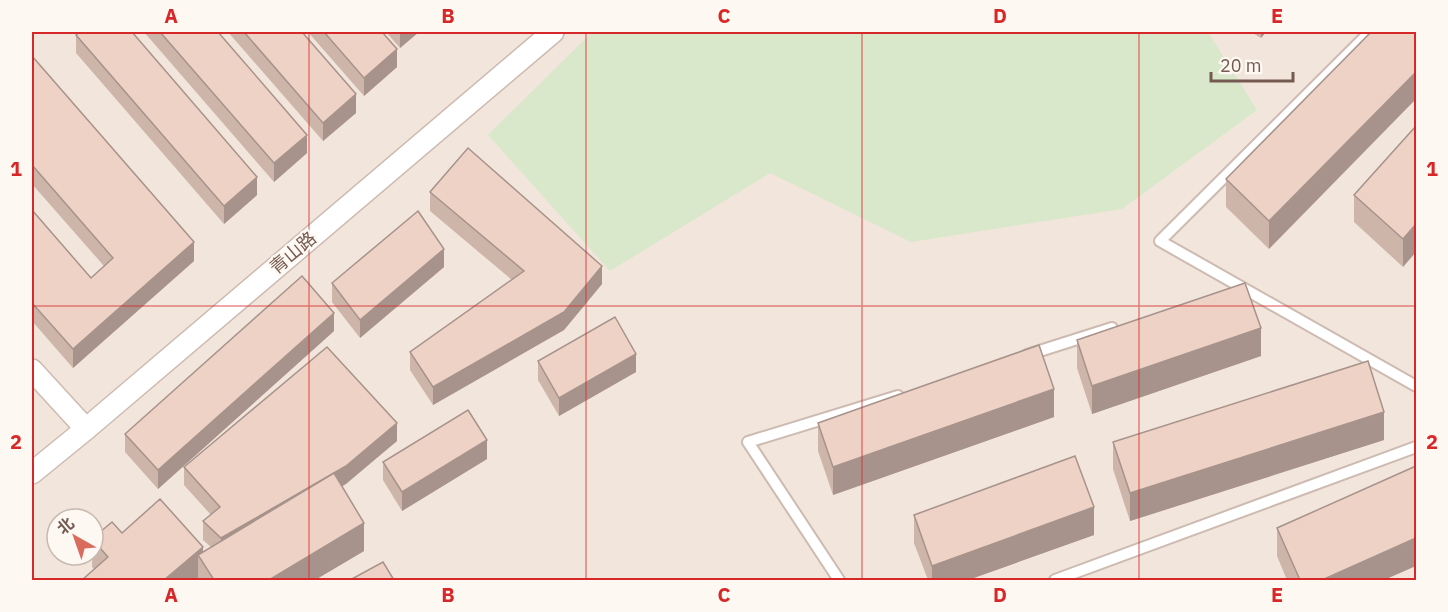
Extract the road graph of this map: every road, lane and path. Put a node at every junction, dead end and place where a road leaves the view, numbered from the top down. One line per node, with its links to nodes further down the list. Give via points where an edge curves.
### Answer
1 (553, 32): 10 (street, 青山路)
2 (1370, 32): 3 (lane, via 1160,241)
3 (1242, 288): 4 (lane); 8 (lane)
4 (1230, 291)
5 (1118, 326): 6 (lane)
6 (1017, 358)
7 (32, 370): 10 (street)
8 (1416, 386)
9 (905, 393): 13 (lane, via 748,442)
10 (86, 429): 12 (street, 青山路)
11 (1416, 447): 14 (lane)
12 (32, 473)
13 (838, 580)
14 (1055, 580)

